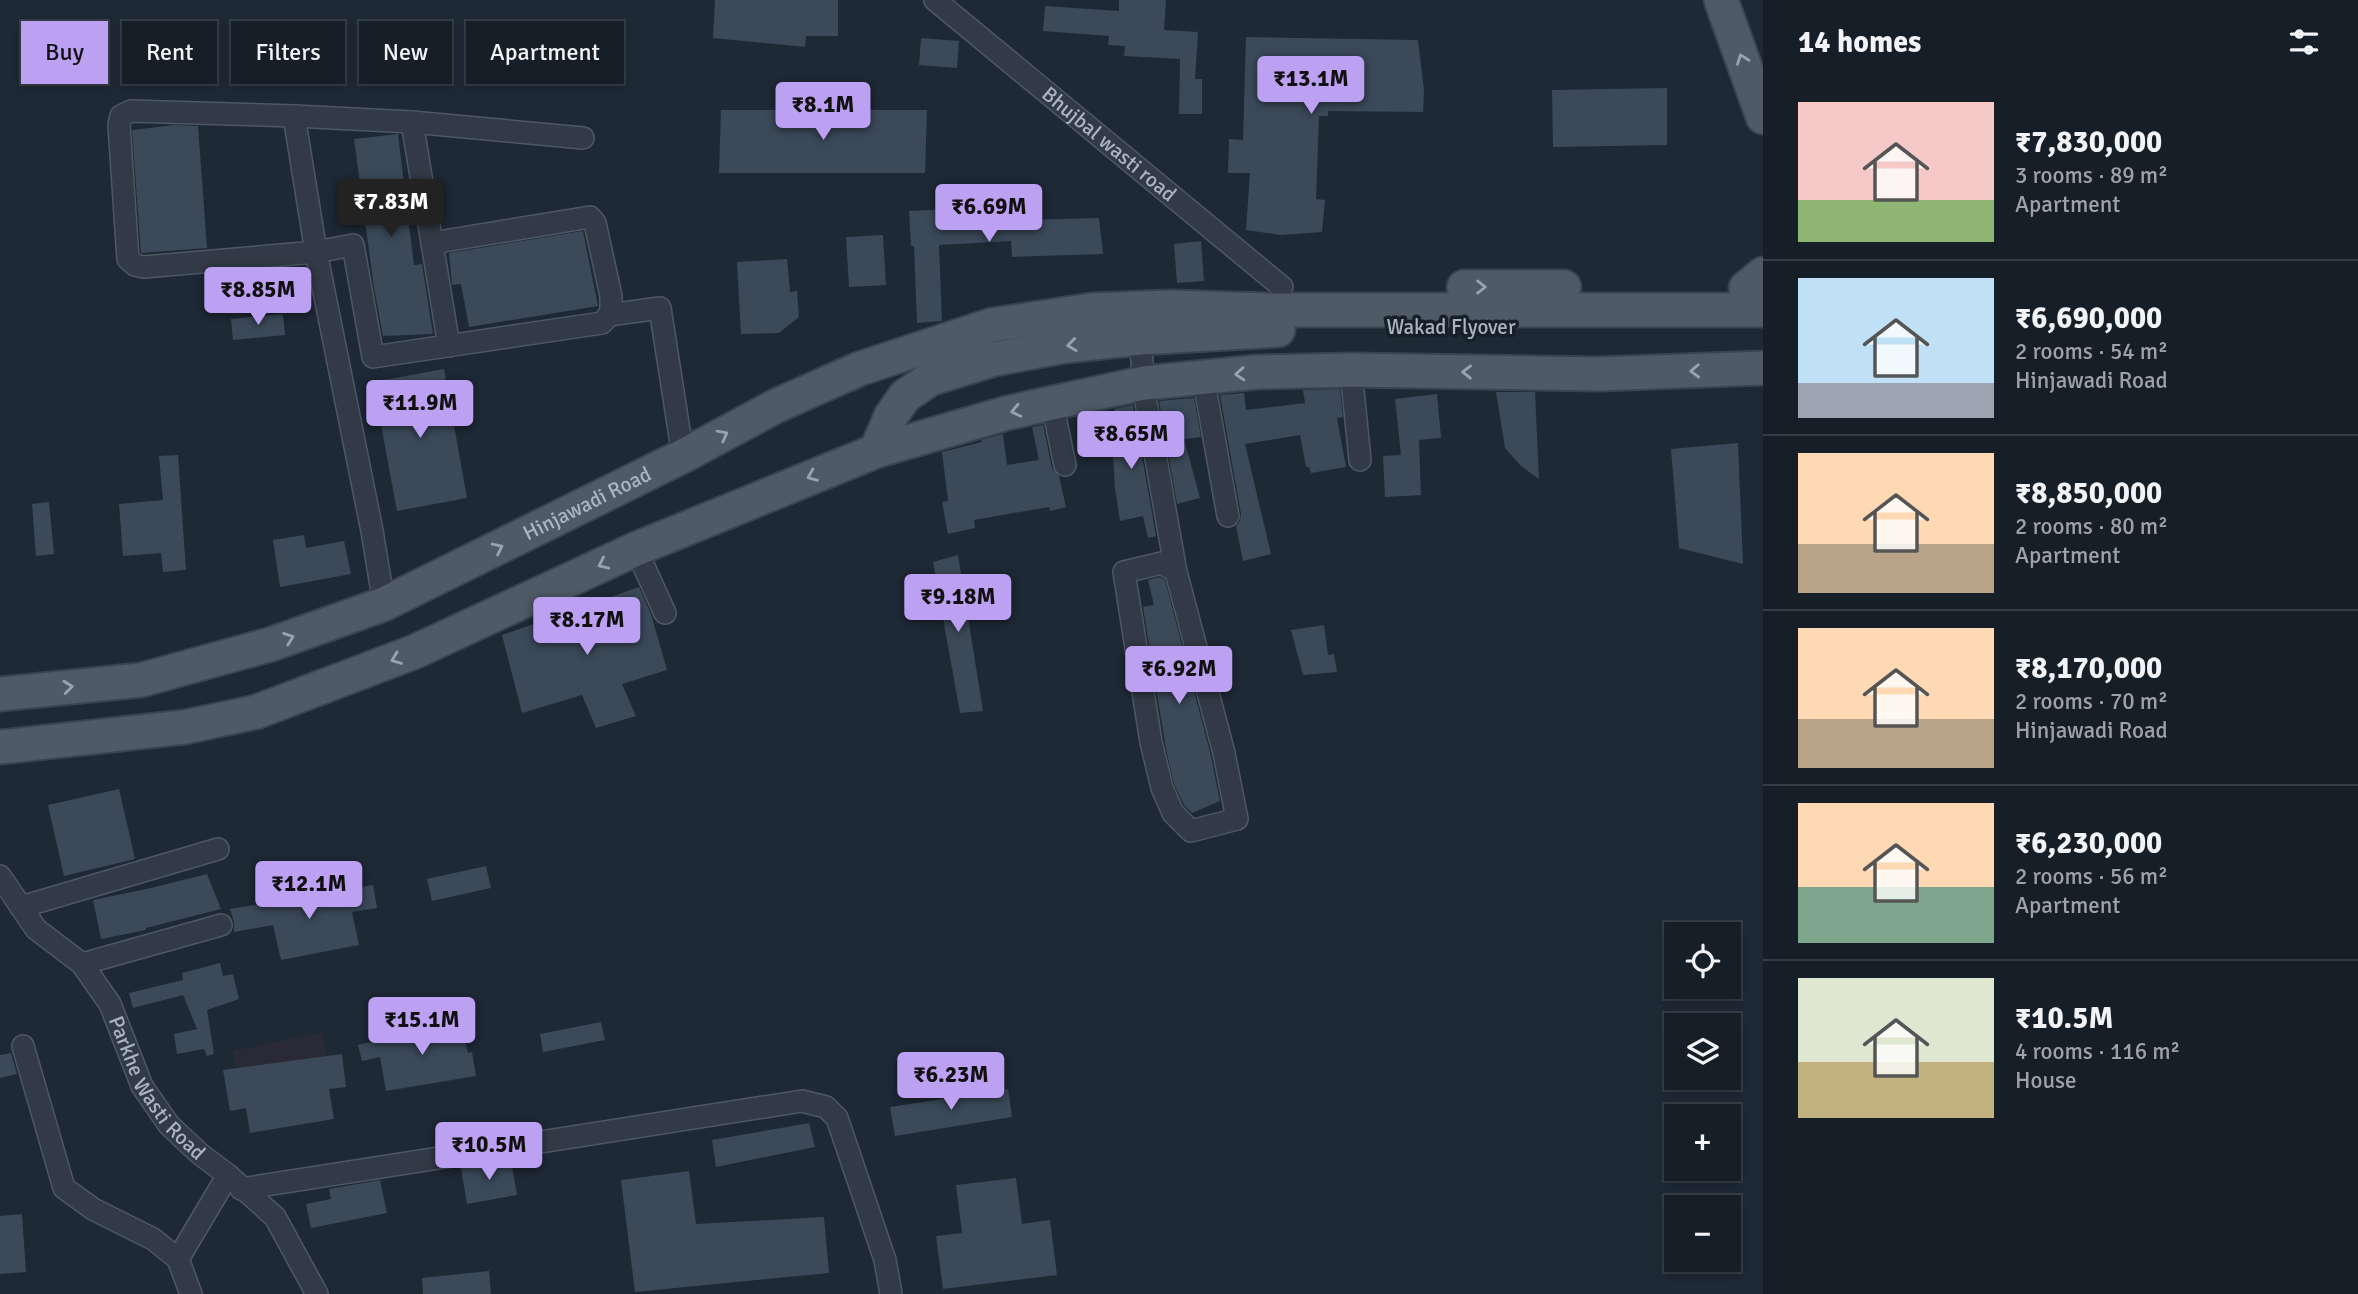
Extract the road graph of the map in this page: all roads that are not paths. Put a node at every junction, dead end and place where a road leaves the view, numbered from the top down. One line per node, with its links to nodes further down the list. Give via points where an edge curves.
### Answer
1 (935, 0): 11 (street, Bhujbal wasti road)
2 (1721, 0): 4 (main road, one-way to 2)
3 (294, 116): 5 (street); 8 (street); 8 (street, via 131,111 121,116 128,259 144,267)
4 (1763, 117)
5 (412, 122): 6 (street); 7 (street)
6 (583, 138)
7 (432, 243): 12 (street, via 590,217 611,296); 15 (street)
8 (316, 252): 15 (street, via 353,245 373,357); 28 (street)
9 (1759, 290): 11 (main road, Wakad Flyover, one-way to 9)
10 (1170, 307): 11 (main road, Wakad Flyover); 22 (main road, Hinjawadi Road, one-way to 10, via 778,405 859,369 992,325 1092,310)
11 (1273, 309): 13 (main road, Wakad Flyover, via 1428,326); 14 (main road, Wakad Flyover)
12 (609, 315): 15 (street, via 602,323); 22 (street, via 660,308)
13 (1763, 326)
14 (1140, 338): 19 (street); 21 (main road, one-way to 21, via 1006,356 930,379 905,396)
15 (449, 346)
16 (1763, 368): 17 (main road, one-way to 17, via 1599,374)
17 (1351, 370): 18 (main road, one-way to 18); 23 (street)
18 (1203, 376): 19 (main road); 25 (street)
19 (1144, 383): 20 (main road); 27 (street)
20 (1052, 403): 21 (main road, one-way to 21); 24 (street)
21 (876, 450): 26 (main road, one-way to 26)
22 (683, 456): 28 (main road, Hinjawadi Road, one-way to 22)
23 (1360, 460)
24 (1065, 465)
25 (1228, 516)
26 (636, 549): 29 (street); 32 (main road, one-way to 32, via 414,652 335,683 237,717)
27 (1176, 572): 27 (street, via 1162,563 1124,572 1162,788 1173,813 1191,831 1237,819)
28 (384, 604): 30 (main road, Hinjawadi Road, one-way to 28, via 272,644)
29 (665, 613)
30 (141, 680): 31 (main road, Hinjawadi Road, one-way to 30); 32 (main road)
31 (0, 694)
32 (149, 731): 33 (main road)
33 (0, 747)
34 (218, 849): 36 (street)
35 (0, 876): 36 (street, Parkhe Wasti Road)
36 (21, 907): 38 (street, Parkhe Wasti Road, via 36,929)
37 (221, 925): 38 (street)
38 (82, 964): 40 (street, Parkhe Wasti Road, via 110,1004 142,1086 169,1125)
39 (23, 1046): 41 (street, via 64,1188 93,1209 153,1238)
40 (234, 1182): 41 (street); 43 (street, Parkhe Wasti Road, via 275,1217); 44 (street, via 802,1101 826,1107 838,1118 885,1260)
41 (178, 1259): 42 (street)
42 (191, 1294)
43 (317, 1294)
44 (891, 1294)

